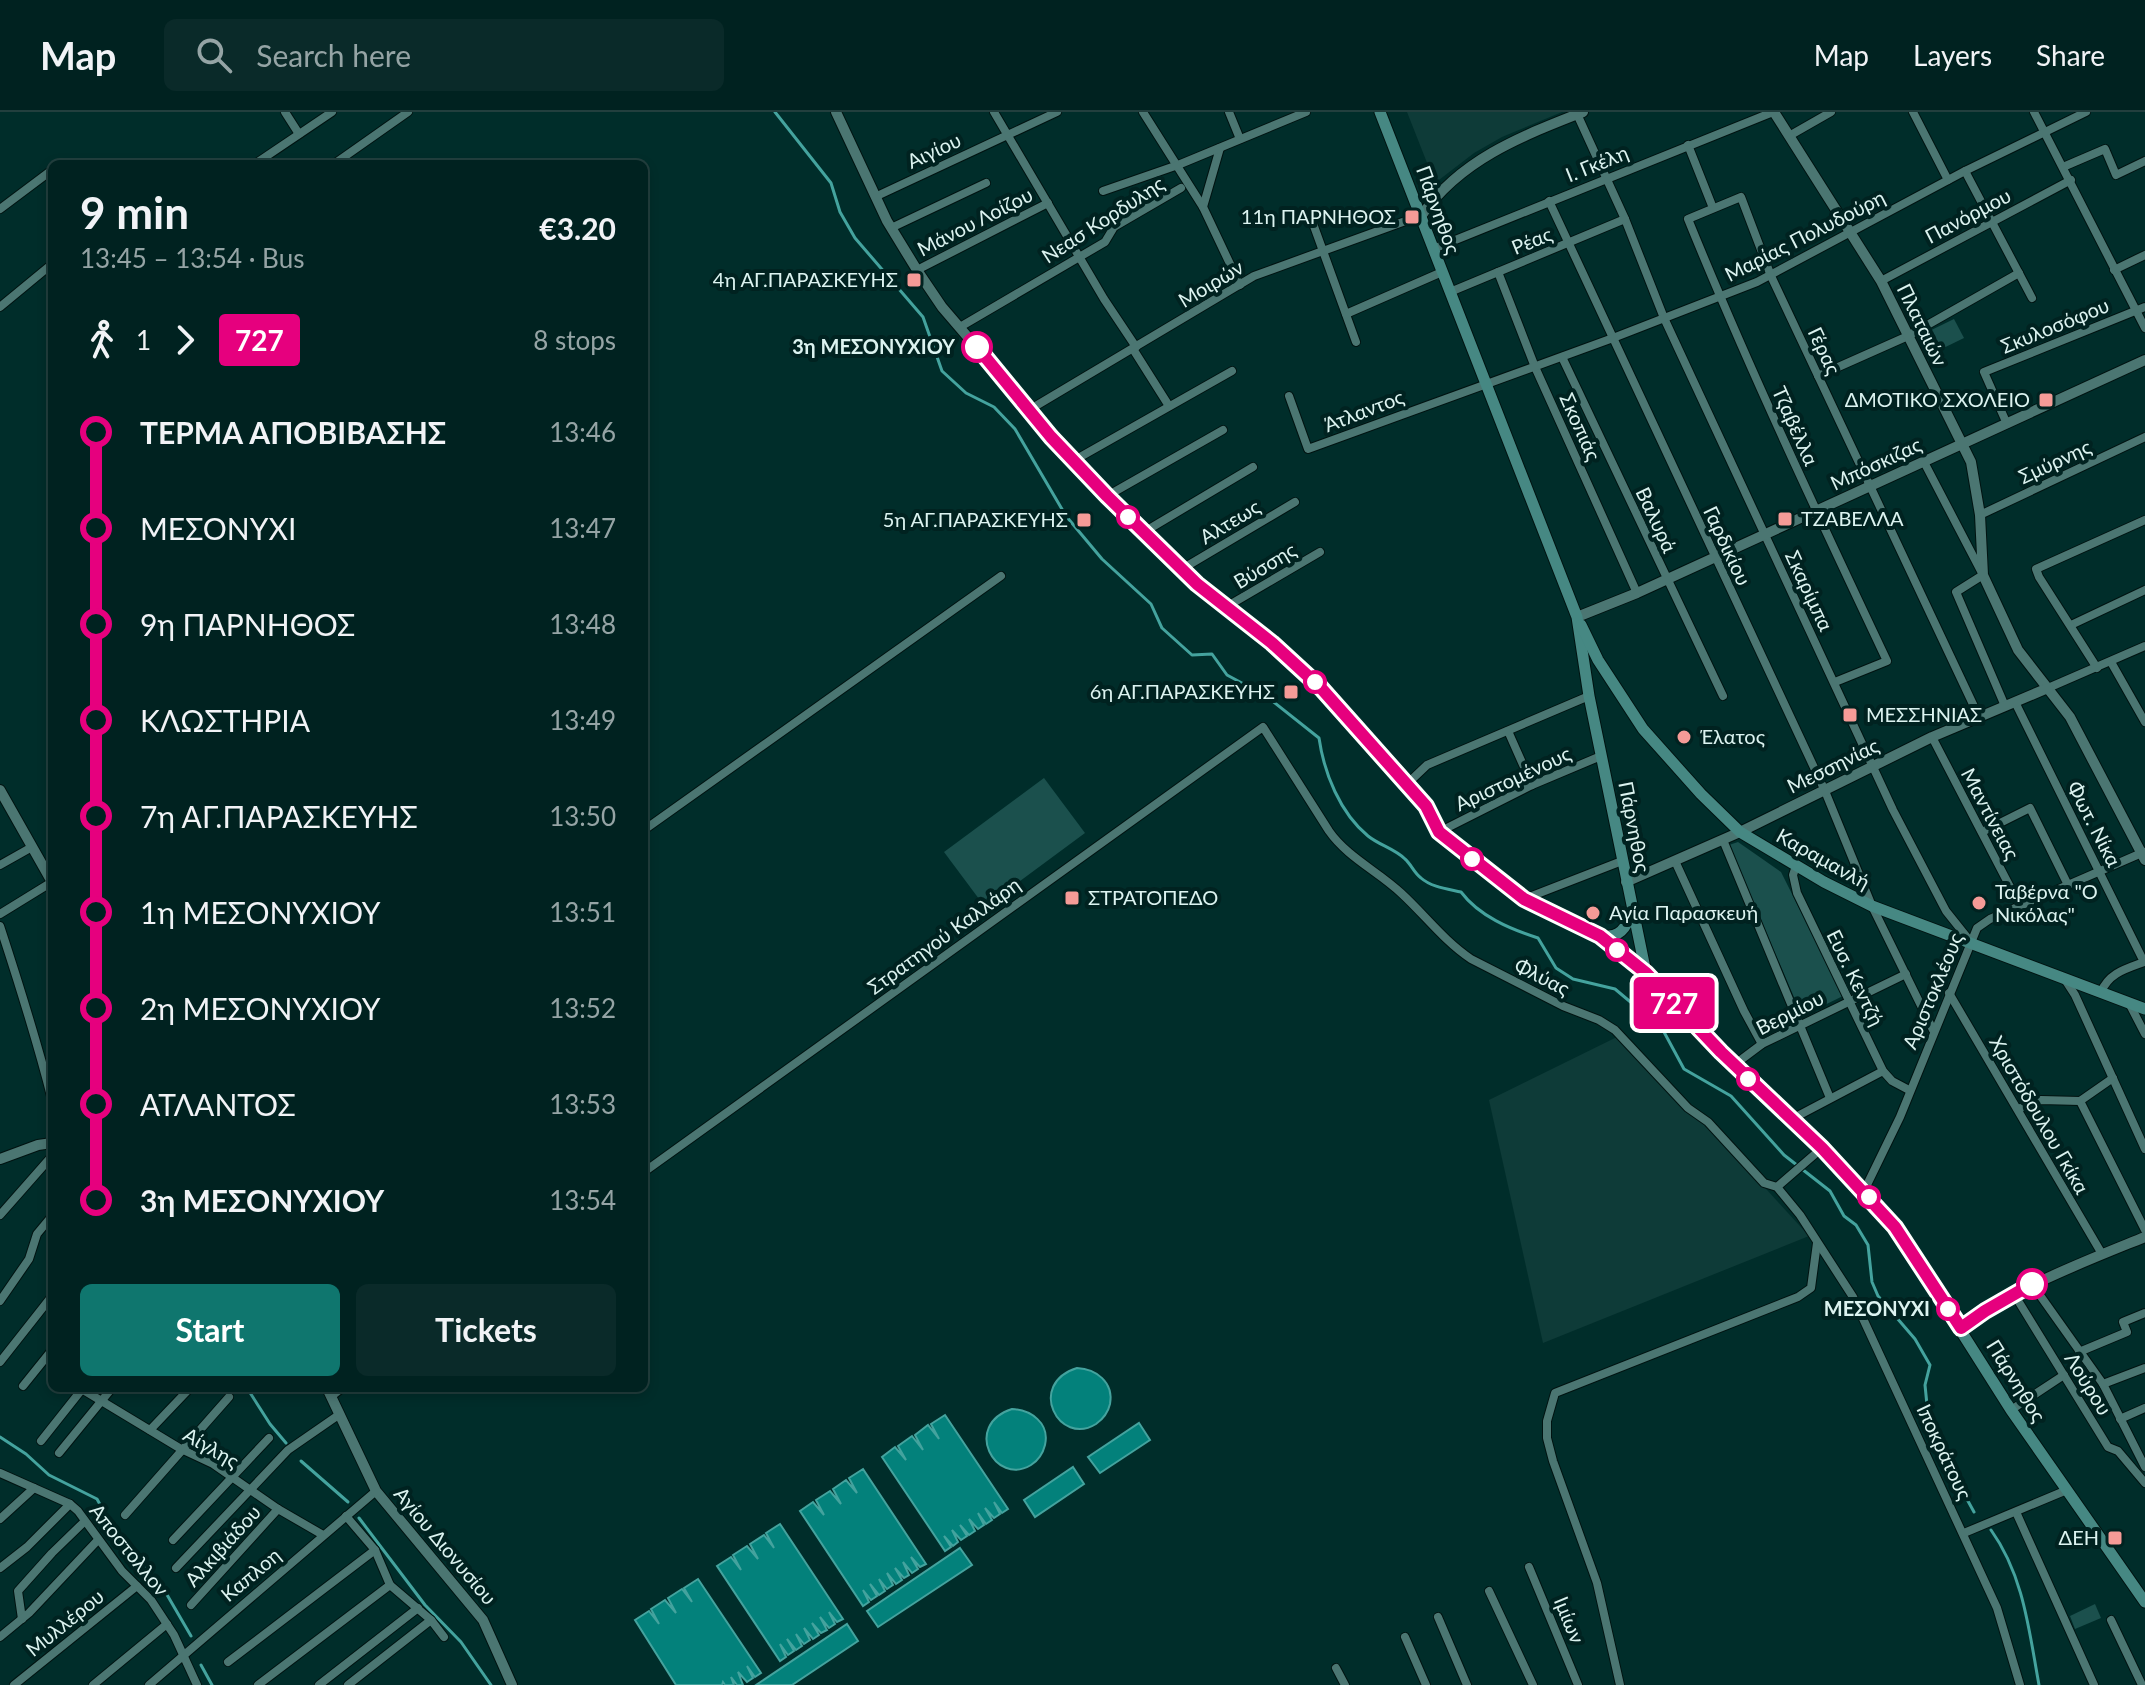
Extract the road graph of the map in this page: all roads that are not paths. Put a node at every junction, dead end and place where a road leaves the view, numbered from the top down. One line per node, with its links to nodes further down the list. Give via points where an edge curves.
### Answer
1 (285, 112): 18 (street)
2 (332, 112): 18 (street)
3 (836, 112): 37 (street)
4 (994, 112): 19 (street)
5 (1057, 112): 19 (street, Αιγίου)
6 (1143, 112): 27 (street)
7 (1229, 112): 21 (street)
8 (1306, 112): 21 (street)
9 (1380, 112): 43 (main road, Πάρνηθος)
10 (1773, 112): 20 (street, Πλαταιών); 22 (street, Ι. Γκέλη)
11 (1831, 112): 20 (street)
12 (1913, 112): 32 (street)
13 (2034, 112): 17 (street)
14 (2086, 112): 17 (street, Μαρίας Πολυδούρη)
15 (1580, 113): 31 (street, Σκαρίμπα); 43 (street, via 1498,148)
16 (402, 114): 25 (street)
17 (2044, 132): 28 (street); 29 (street, Μαρίας Πολυδούρη)
18 (299, 134): 24 (street)
19 (1006, 136): 37 (street, Αιγίου); 39 (street)
20 (1789, 136): 48 (street, Πλαταιών)
21 (1240, 139): 23 (street)
22 (1688, 145): 31 (street, Ι. Γκέλη); 41 (street)
23 (1220, 148): 27 (street); 40 (street)
24 (261, 160)
25 (339, 160)
26 (2145, 161): 28 (street, via 2116,175 2105,149)
27 (1178, 165): 36 (street); 40 (street)
28 (2063, 167): 33 (street)
29 (1965, 171): 32 (street, Μαρίας Πολυδούρη); 46 (street)
30 (48, 173): 42 (street)
31 (1606, 177): 38 (street, Ι. Γκέλη); 45 (street, Σκαρίμπα)
32 (1948, 180): 48 (street, Μαρίας Πολυδούρη)
33 (2071, 180): 46 (street, Πανόρμου); 56 (street)
34 (986, 183): 47 (street)
35 (1181, 188): 53 (street, Νεασ Κορδυλης, via 1114,227 1105,242)
36 (1103, 191)
37 (877, 196): 47 (street)
38 (1549, 201): 49 (street, Γαρδικίου); 50 (street, Ι. Γκέλη)
39 (1048, 203): 53 (street); 55 (street, Μάνου Λοίζου)
40 (1203, 207): 62 (street)
41 (1713, 208): 60 (street, Γέρας, via 1741,197); 64 (street, Τζαβέλλα, via 1688,219)
42 (0, 209)
43 (1422, 215): 50 (main road, Πάρνηθος); 51 (street, Μοιρών)
44 (1311, 218): 51 (street)
45 (1625, 219): 49 (street, Ρέας); 69 (street, Σκαρίμπα)
46 (1992, 222): 59 (street); 61 (street, Πανόρμου)
47 (891, 228): 55 (street)
48 (1850, 233): 60 (street, Μαρίας Πολυδούρη); 61 (street, Πλαταιών)
49 (1569, 244): 58 (street, Ρέας); 73 (street, Γαρδικίου)
50 (1433, 249): 57 (main road, Πάρνηθος)
51 (1323, 252): 62 (street, Μοιρών); 68 (street)
52 (2145, 255): 56 (street)
53 (1080, 256): 70 (street, Νεασ Κορδυλης); 75 (street)
54 (48, 267): 66 (street)
55 (917, 270): 70 (street)
56 (2114, 270): 67 (street)
57 (1442, 272): 63 (main road, Πάρνηθος); 68 (street)
58 (1498, 272): 63 (street, Ρέας); 78 (street, Σκοπιάς)
59 (2019, 273): 65 (street); 72 (street)
60 (1771, 276): 64 (street, Μαρίας Πολυδούρη); 80 (street, Γέρας)
61 (1881, 281): 72 (street, Πλαταιών)
62 (1240, 285): 75 (street, Μοιρών)
63 (1450, 292): 81 (main road, Πάρνηθος)
64 (1720, 297): 69 (street, Μαρίας Πολυδούρη); 95 (street, Τζαβέλλα)
65 (2032, 298)
66 (0, 307)
67 (2141, 309): 71 (street); 85 (street, Σκυλοσόφου, via 1984,372)
68 (1346, 314): 74 (street)
69 (1664, 318): 73 (street, Μαρίας Πολυδούρη); 99 (street, Σκαρίμπα)
70 (960, 327): 84 (street)
71 (2145, 328)
72 (1908, 336): 80 (street); 88 (street, Πλαταιών)
73 (1613, 338): 76 (street, Μαρίας Πολυδούρη); 101 (street, Γαρδικίου)
74 (1356, 342)
75 (1134, 348): 83 (street); 84 (street, Μοιρών)
76 (1562, 357): 78 (street, Μαρίας Πολυδούρη); 105 (street, Βαλυρά)
77 (2145, 360): 85 (street, Μπόσκιζας)
78 (1535, 367): 81 (street, Μαρίας Πολυδούρη); 107 (street, Σκοπιάς)
79 (1232, 371): 83 (street)
80 (1818, 376): 92 (street, Γέρας)
81 (1485, 383): 82 (street, Άτλαντος, via 1308,449); 109 (main road, Πάρνηθος)
82 (1289, 396)
83 (1169, 406): 89 (street)
84 (1029, 410): 89 (street)
85 (2007, 424): 88 (street, Μπόσκιζας)
86 (1223, 430): 93 (street)
87 (2145, 437): 96 (street, Σμύρνης)
88 (1962, 444): 90 (street, Μπόσκιζας); 96 (street, Πλαταιών, via 1971,462)
89 (1073, 461): 93 (street)
90 (1924, 462): 92 (street, Μπόσκιζας); 103 (street, Πλαταιών)
91 (1253, 467): 98 (street)
92 (1871, 486): 95 (street, Μπόσκιζας); 119 (street, Γέρας)
93 (1107, 496): 98 (street)
94 (1295, 502): 102 (street, Αλτεως)
95 (1816, 511): 99 (street, Μπόσκιζας); 114 (street, Τζαβέλλα, via 1887,661)
96 (1980, 515): 103 (street, Πλαταιών)
97 (2145, 520): 110 (street, via 2036,569)
98 (1144, 532): 102 (street)
99 (1765, 534): 101 (street, Μπόσκιζας); 114 (street, Σκαρίμπα)
100 (1320, 552): 108 (street, Βύσσης)
101 (1714, 557): 105 (street, Μπόσκιζας); 128 (street, Γαρδικίου)
102 (1182, 569): 108 (street)
103 (1983, 575): 115 (street, Πλαταιών, via 2018,650); 118 (street, Φωτ. Νίκα, via 1956,592)
104 (1001, 576): 130 (street)
105 (1666, 579): 107 (street, Μπόσκιζας); 117 (street, Βαλυρά)
106 (2145, 590): 110 (street)
107 (1637, 593): 109 (street, Μπόσκιζας)
108 (1226, 607): 126 (street, via 1321,688)
109 (1577, 617): 116 (main road, Πάρνηθος); 132 (main road, Καραμανλή, via 1643,729)
110 (2071, 625): 113 (street)
111 (2145, 646): 112 (street, Μεσσηνίας)
112 (2111, 662): 113 (street, Μεσσηνίας); 120 (street)
113 (2097, 668): 115 (street, Μεσσηνίας)
114 (1835, 682): 125 (street, Σκαρίμπα)
115 (2048, 688): 118 (street, Μεσσηνίας); 136 (street, Πλαταιών, via 2070,717)
116 (1589, 696): 122 (street); 124 (main road, Πάρνηθος)
117 (1723, 696)
118 (2010, 704): 119 (street, Μεσσηνίας); 141 (street, Φωτ. Νίκα)
119 (1979, 717): 123 (street, Μεσσηνίας)
120 (2145, 722)
121 (1263, 727): 181 (street, Στρατηγού Καλλάρη); 182 (street, Φλύας, via 1334,838 1400,892 1457,949 1615,1030 1764,1183)
122 (1508, 731): 126 (street, via 1427,765); 127 (street)
123 (1932, 737): 125 (street, Μεσσηνίας); 133 (street, Μαντίνειας)
124 (1601, 756): 127 (street, Αριστομένους); 137 (main road, Πάρνηθος)
125 (1874, 766): 128 (street, Μεσσηνίας); 153 (street, Σκαρίμπα, via 1946,911)
126 (1407, 784): 131 (street)
127 (1532, 785): 131 (street, Αριστομένους)
128 (1825, 791): 132 (street, Μεσσηνίας); 147 (street, Γαρδικίου)
129 (2, 798): 135 (street)
130 (648, 827)
131 (1439, 832): 146 (street)
132 (1740, 832): 134 (street, Μεσσηνίας); 140 (main road, Καραμανλή)
133 (1982, 832): 145 (street, via 2030,808); 148 (street, Μαντίνειας)
134 (1723, 840): 138 (street, Μεσσηνίας); 163 (street)
135 (32, 847): 139 (street); 142 (street)
136 (2144, 855): 141 (street, Αριστοκλέους)
137 (1622, 861): 143 (main road, Πάρνηθος); 146 (street)
138 (1675, 861): 143 (street, Μεσσηνίας); 166 (street)
139 (0, 865)
140 (1796, 866): 147 (main road, Καραμανλή); 160 (street, Ευσ. Κεντζή, via 1797,893)
141 (2100, 871): 145 (street, Αριστοκλέους); 154 (street, Φωτ. Νίκα)
142 (48, 875)
143 (1626, 882): 149 (main road, Πάρνηθος)
144 (48, 884): 150 (street)
145 (2068, 885): 148 (street, Αριστοκλέους)
146 (1524, 899): 152 (street)
147 (1872, 906): 153 (main road, Καραμανλή); 156 (street, Γαρδικίου)
148 (2020, 906): 153 (street, Αριστοκλέους, via 1977,928)
149 (1632, 911): 152 (main road, via 1620,934); 155 (main road, Πάρνηθος)
150 (0, 914)
151 (0, 926): 170 (street)
152 (1600, 936): 155 (street)
153 (1970, 941): 157 (main road, Καραμανλή); 159 (street, Αριστοκλέους)
154 (2144, 962): 158 (street, via 2112,975)
155 (1646, 973): 167 (main road, Πάρνηθος)
156 (1906, 974): 160 (street, Βερμίου); 164 (street, Γαρδικίου)
157 (2064, 978): 158 (main road, Καραμανλή); 169 (street)
158 (2101, 992): 161 (main road, Καραμανλή)
159 (1949, 993): 164 (street, Αριστοκλέους); 174 (street, Χριστόδουλου Γκίκα)
160 (1848, 1001): 163 (street, Βερμίου); 168 (street, Ευσ. Κεντζή)
161 (2129, 1003): 162 (main road, Καραμανλή); 165 (street)
162 (2145, 1009)
163 (1802, 1025): 166 (street, Βερμίου); 172 (street)
164 (1933, 1030): 171 (street, Αριστοκλέους)
165 (2145, 1034)
166 (1762, 1044): 167 (street, Βερμίου)
167 (1734, 1065): 175 (main road, Πάρνηθος)
168 (1883, 1071): 171 (street, Ευσ. Κεντζή); 172 (street)
169 (2113, 1078): 173 (street); 177 (street)
170 (48, 1087)
171 (1909, 1090): 183 (street, Αριστοκλέους)
172 (1830, 1098): 175 (street)
173 (2080, 1101): 174 (street, via 2041,1100); 186 (street)
174 (2018, 1109): 189 (street, Χριστόδουλου Γκίκα)
175 (1790, 1120): 178 (main road, Πάρνηθος)
176 (48, 1144): 179 (street)
177 (2145, 1149)
178 (1818, 1151): 182 (street); 183 (main road, Πάρνηθος)
179 (0, 1159)
180 (48, 1161): 184 (street)
181 (648, 1169)
182 (1777, 1187): 188 (street, Φλύας)
183 (1864, 1191): 195 (main road, Πάρνηθος, via 1895,1227)
184 (0, 1215)
185 (48, 1221): 192 (street)
186 (2145, 1230)
187 (2145, 1237): 189 (street)
188 (1817, 1243): 236 (street, Ιποκράτους, via 1853,1297); 274 (street, via 1811,1288 1798,1297 1555,1393 1547,1438 1597,1583)
189 (2102, 1254): 190 (street)
190 (2032, 1284): 191 (street); 196 (street)
191 (2014, 1294): 195 (street); 202 (street, Λούρου)
192 (0, 1301)
193 (48, 1301): 199 (street)
194 (2145, 1313): 196 (street, Λούρου, via 2123,1322 2127,1332)
195 (1961, 1328): 213 (main road, Πάρνηθος)
196 (2079, 1352): 203 (street)
197 (48, 1355): 198 (street)
198 (44, 1360): 200 (street); 204 (street)
199 (0, 1362)
200 (48, 1364)
201 (2145, 1368): 203 (street)
202 (2064, 1375): 213 (street); 224 (street, Λούρου, via 2108,1447 2118,1451)
203 (2103, 1384): 215 (street)
204 (23, 1386)
205 (80, 1392): 218 (street)
206 (87, 1392): 211 (street, Αίγλης)
207 (108, 1392): 211 (street)
208 (186, 1392): 216 (street)
209 (330, 1392): 214 (street, Αγίου Διονυσίου)
210 (229, 1397): 219 (street)
211 (101, 1400): 216 (street, Αίγλης); 220 (street)
212 (2145, 1408): 215 (street)
213 (2011, 1410): 227 (main road, Πάρνηθος)
214 (340, 1414): 226 (street, via 288,1450); 228 (street, Αγίου Διονυσίου)
215 (2120, 1419): 221 (street)
216 (150, 1430): 219 (street, Αίγλης)
217 (269, 1438): 223 (street)
218 (41, 1441)
219 (181, 1449): 223 (street, Αίγλης); 232 (street)
220 (59, 1453)
221 (2145, 1465)
222 (0, 1473): 225 (street, Αποστολλον)
223 (232, 1478): 226 (street, Αίγλης); 238 (street)
224 (2145, 1483)
225 (34, 1488): 229 (street, Αποστολλον); 234 (street)
226 (249, 1489): 230 (street, Αίγλης); 243 (street)
227 (2067, 1490): 231 (street); 247 (main road, Πάρνηθος)
228 (376, 1491): 233 (street, Καπλοη); 268 (street, Αγίου Διονυσίου, via 483,1620)
229 (70, 1504): 235 (street, Αποστολλον); 242 (street)
230 (278, 1509): 237 (street, Αίγλης); 248 (street, Αλκιβιάδου)
231 (2016, 1512): 236 (street); 276 (street)
232 (125, 1515)
233 (346, 1516): 237 (street, Καπλοη); 240 (street)
234 (0, 1519)
235 (84, 1522): 239 (street, Αποστολλον); 251 (street, via 18,1591)
236 (1964, 1533): 275 (street, Ιποκράτους, via 1997,1608)
237 (323, 1535): 258 (street, Καπλοη)
238 (173, 1540)
239 (97, 1541): 245 (street, Αποστολλον); 251 (street)
240 (375, 1550): 244 (street); 259 (street)
241 (1529, 1567): 273 (street, Ιμίων)
242 (0, 1568)
243 (176, 1568)
244 (390, 1585): 249 (street); 265 (street)
245 (137, 1586): 254 (street, Αποστολλον); 261 (street, Μυλλέρου)
246 (1489, 1591): 272 (street)
247 (2145, 1602)
248 (191, 1605)
249 (418, 1608): 252 (street); 266 (street)
250 (1438, 1617): 271 (street)
251 (22, 1619): 255 (street)
252 (431, 1620): 256 (street); 267 (street)
253 (2111, 1620): 277 (street)
254 (167, 1624): 258 (street, Αποστολλον); 262 (street)
255 (0, 1637)
256 (444, 1637)
257 (1405, 1637): 270 (street)
258 (185, 1657): 263 (street, Καπλοη); 264 (street, Αποστολλον)
259 (228, 1662)
260 (1336, 1668): 269 (street)
261 (14, 1685)
262 (93, 1685)
263 (149, 1685)
264 (197, 1685)
265 (259, 1685)
266 (319, 1685)
267 (348, 1685)
268 (512, 1685)
269 (1345, 1685)
270 (1426, 1685)
271 (1467, 1685)
272 (1533, 1685)
273 (1578, 1685)
274 (1620, 1685)
275 (2020, 1685)
276 (2094, 1685)
277 (2142, 1685)

